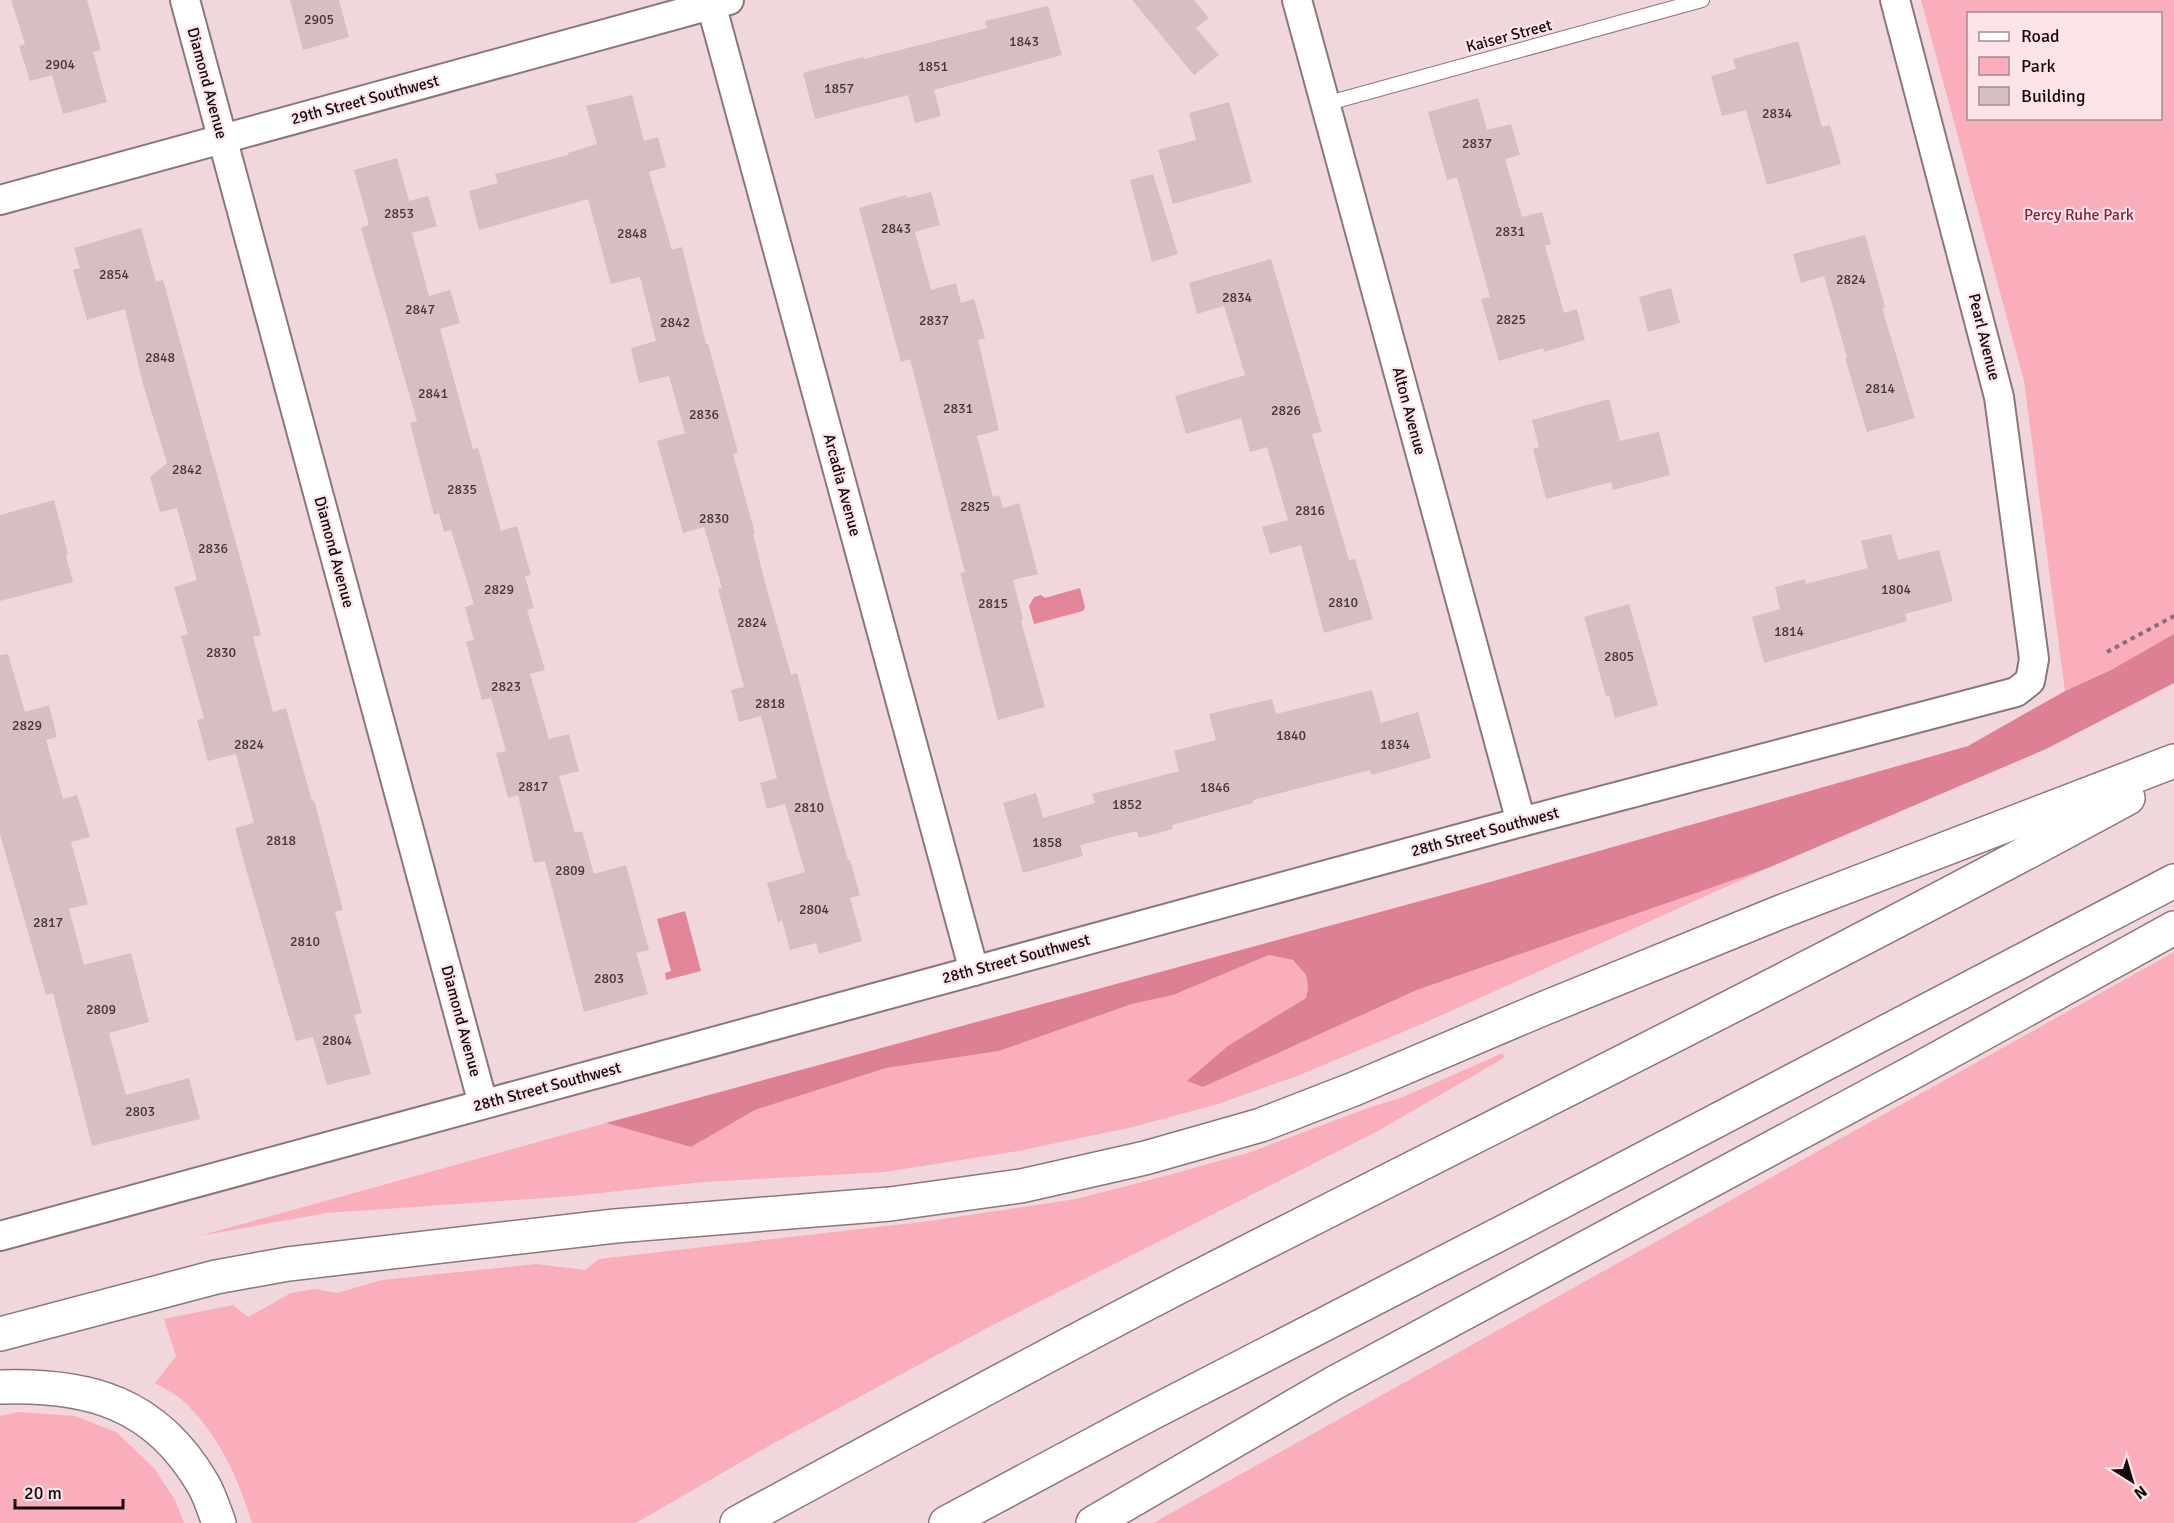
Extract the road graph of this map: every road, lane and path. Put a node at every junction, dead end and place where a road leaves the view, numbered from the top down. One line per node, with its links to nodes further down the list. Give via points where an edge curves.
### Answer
1 (185, 0): 7 (street, Diamond Avenue)
2 (1297, 0): 6 (street, Alton Avenue)
3 (1702, 0): 6 (lane, Kaiser Street)
4 (1895, 0): 11 (street, Pearl Avenue, via 1999,397 2034,659)
5 (717, 2): 7 (street, 29th Street Southwest); 17 (street, Arcadia Avenue)
6 (1325, 104): 14 (street, Alton Avenue)
7 (222, 139): 8 (street, 29th Street Southwest); 18 (street, Diamond Avenue)
8 (0, 200)
9 (2174, 616): 10 (path)
10 (2107, 652)
11 (2030, 681): 14 (street, 28th Street Southwest, via 2016,692)
12 (2174, 762): 20 (highway, via 1772,916 1261,1125 1145,1158 1021,1186 890,1204 615,1226 288,1264 216,1277)
13 (2174, 773): 24 (highway, via 1717,1015 1192,1280)
14 (1521, 822): 17 (street, 28th Street Southwest)
15 (2174, 881): 22 (highway)
16 (2174, 928): 27 (highway, via 1334,1383)
17 (974, 971): 18 (street, 28th Street Southwest)
18 (483, 1104): 19 (street, 28th Street Southwest)
19 (0, 1236)
20 (0, 1334)
21 (0, 1387): 23 (highway, via 81,1391 123,1406 179,1449 204,1486)
22 (1148, 1415): 25 (highway); 26 (highway)
23 (219, 1523)
24 (738, 1523)
25 (946, 1523)
26 (971, 1523)
27 (1093, 1523)

